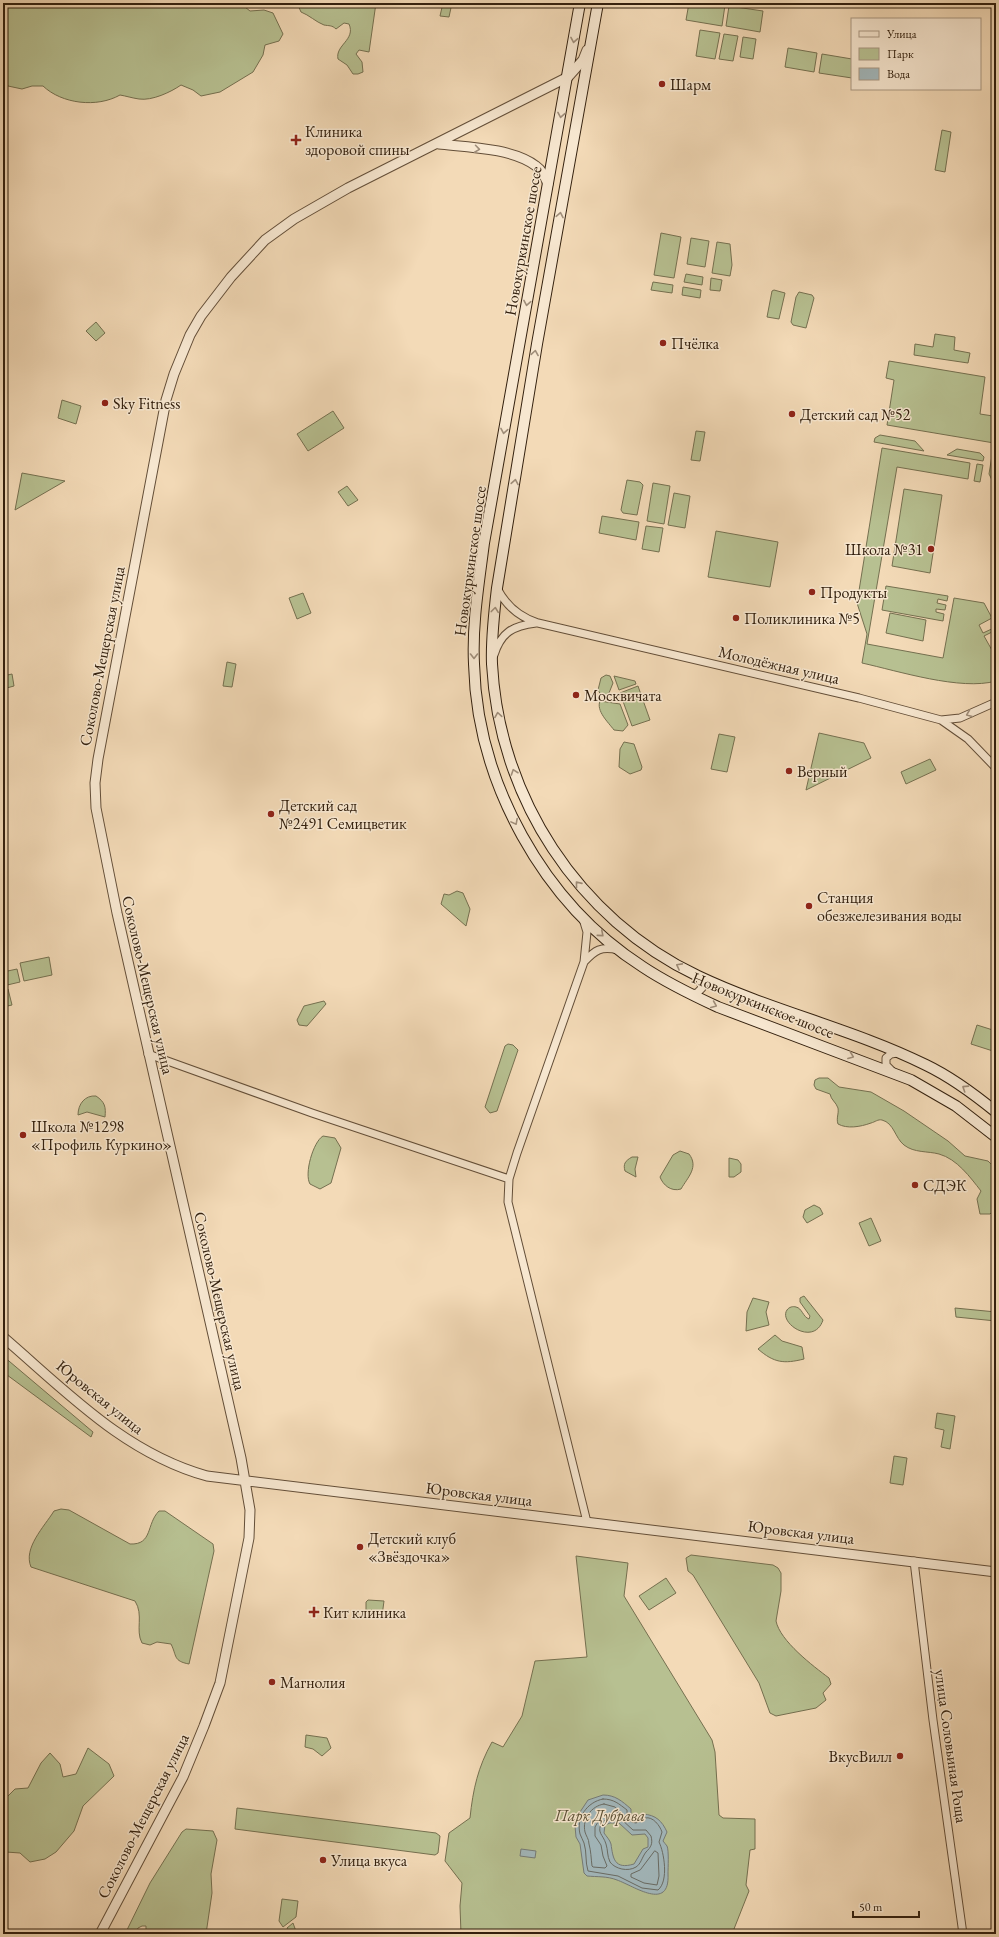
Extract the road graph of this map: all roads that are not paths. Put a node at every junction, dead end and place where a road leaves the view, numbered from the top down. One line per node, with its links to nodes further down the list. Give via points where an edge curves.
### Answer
1 (580, 3): 4 (main road, Новокуркинское шоссе, one-way to 4)
2 (598, 3): 3 (main road, Новокуркинское шоссе)
3 (592, 40): 4 (street, Соколово-Мещерская улица, via 583,60); 5 (main road, Новокуркинское шоссе)
4 (568, 77): 5 (street, via 579,80); 6 (street, Соколово-Мещерская улица); 7 (main road, Новокуркинское шоссе, one-way to 7)
5 (583, 91): 8 (main road, Новокуркинское шоссе, one-way to 5, via 537,344)
6 (438, 144): 7 (street, one-way to 7, via 492,151 525,160 536,166); 19 (street, Соколово-Мещерская улица, via 342,191 294,219 265,240 231,277 201,316 174,374 166,400 101,736 96,783 96,808 106,862)
7 (548, 184): 14 (main road, Новокуркинское шоссе, one-way to 14, via 484,543 473,638 474,665 476,699 483,734 500,790 514,820 549,878)
8 (497, 588): 9 (street, Молодёжная улица, via 510,608 526,619); 10 (main road, Новокуркинское шоссе, one-way to 8)
9 (538, 623): 10 (street, Молодёжная улица, via 508,631 496,648); 12 (street, Молодёжная улица, via 851,696)
10 (492, 663): 17 (main road, Новокуркинское шоссе, one-way to 10, via 654,951 617,923 585,892 555,854 522,794 507,753 500,728)
11 (996, 702): 12 (street, one-way to 12, via 960,718)
12 (941, 720): 13 (street, Молодёжная улица, via 968,739)
13 (995, 765)
14 (582, 916): 15 (main road, Новокуркинское шоссе, one-way to 15); 16 (street, via 587,932)
15 (620, 950): 16 (street, via 595,950); 18 (main road, Новокуркинское шоссе, via 642,967)
16 (584, 962): 24 (street)
17 (699, 976): 18 (street, via 702,988 697,993); 20 (main road, Новокуркинское шоссе)
18 (690, 994): 21 (main road, Новокуркинское шоссе, one-way to 21, via 718,1007)
19 (148, 1054): 24 (street); 26 (street, Соколово-Мещерская улица)
20 (900, 1054): 21 (street, via 891,1054 886,1058 886,1065); 22 (main road, Новокуркинское шоссе, one-way to 20, via 944,1075)
21 (892, 1072): 23 (main road, Новокуркинское шоссе, via 930,1089)
22 (996, 1112)
23 (996, 1137)
24 (509, 1180): 27 (street, via 508,1202)
25 (3, 1337): 26 (street, Юровская улица, via 108,1426 137,1446 185,1469 207,1476)
26 (246, 1481): 27 (street, Юровская улица); 30 (street, Соколово-Мещерская улица, via 250,1510 249,1538 220,1682 183,1776)
27 (587, 1522): 28 (street, Юровская улица)
28 (914, 1561): 29 (street, Юровская улица); 31 (street, улица Соловьиная Роща)
29 (996, 1572)
30 (100, 1934)
31 (963, 1934)

